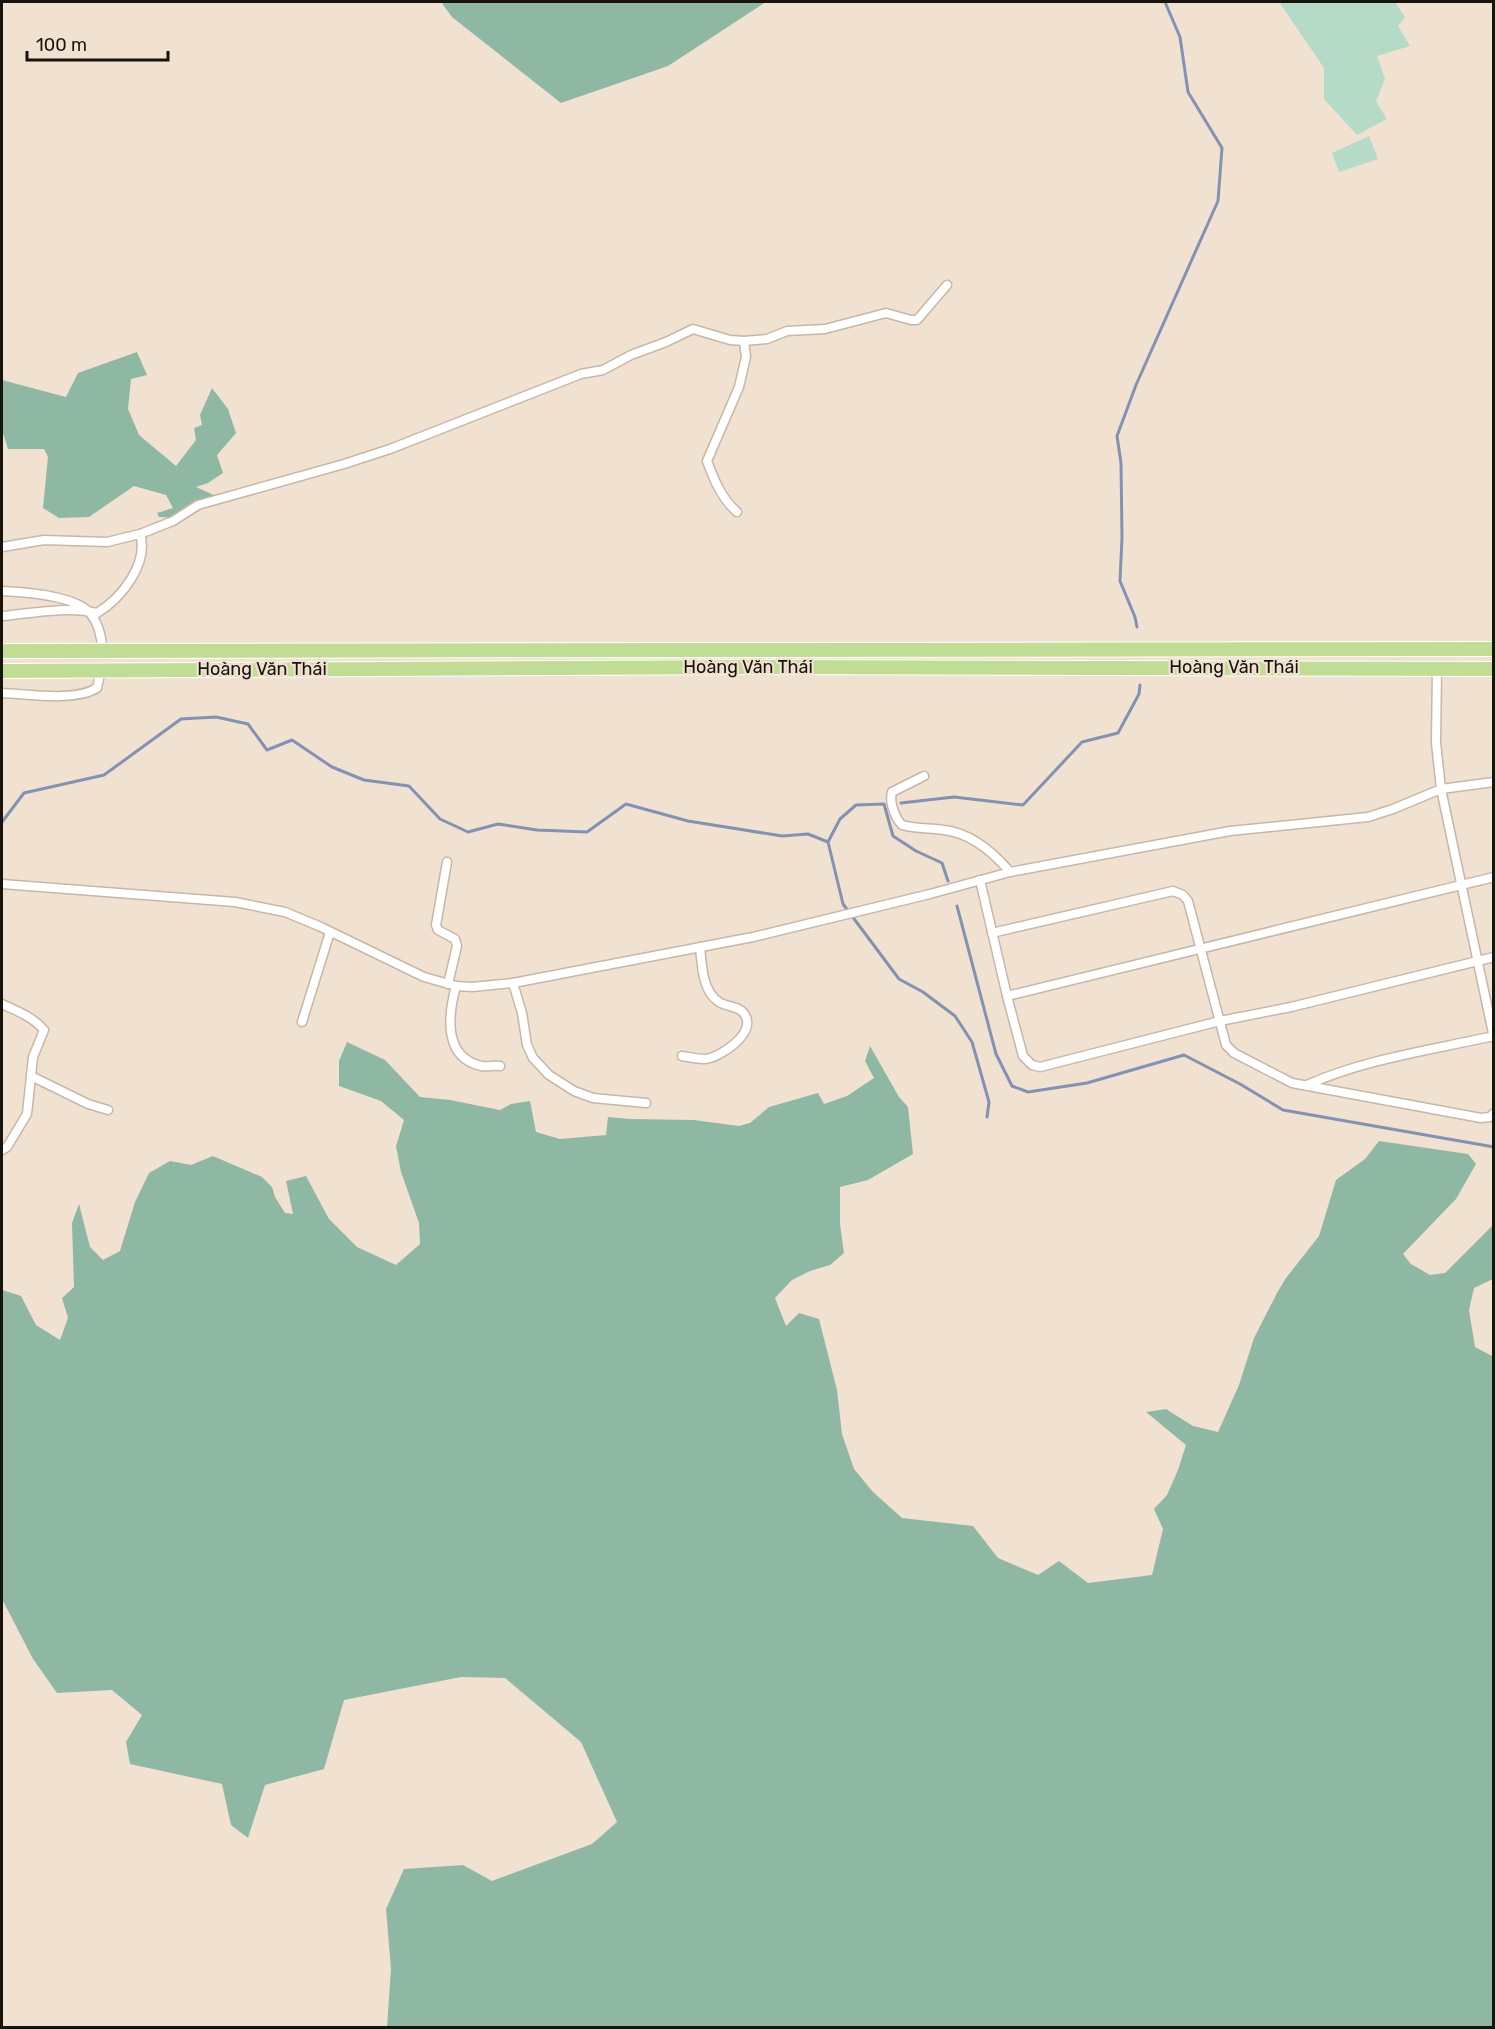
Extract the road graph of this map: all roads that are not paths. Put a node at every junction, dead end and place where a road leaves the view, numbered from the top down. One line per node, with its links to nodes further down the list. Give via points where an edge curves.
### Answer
1 (947, 285): 2 (street, via 917,320 886,313 825,329 787,331 766,339)
2 (744, 341): 3 (street, via 746,357 739,387 707,461 717,486); 4 (street, via 693,329 603,370 581,374 390,449 198,505 173,521)
3 (737, 512)
4 (140, 534): 5 (street, via 107,542 44,540); 7 (street, via 143,549 129,581 107,607 97,613)
5 (2, 547)
6 (2, 591): 7 (street, via 64,599)
7 (88, 611): 8 (street); 11 (street, via 100,631)
8 (2, 616)
9 (1437, 649): 10 (main road, Hoàng Văn Thái); 11 (main road, Hoàng Văn Thái); 13 (main road)
10 (1494, 649)
11 (102, 650): 12 (main road, Hoàng Văn Thái); 15 (main road)
12 (2, 651)
13 (1437, 669): 14 (main road, Hoàng Văn Thái); 15 (main road, Hoàng Văn Thái); 20 (street, via 1436,743)
14 (1494, 669)
15 (101, 670): 16 (main road, Hoàng Văn Thái); 17 (street, via 97,687 89,693)
16 (2, 671)
17 (2, 693)
18 (924, 776): 22 (street, via 892,792 890,798 898,822 908,827 960,833 984,847)
19 (1494, 782): 20 (street)
20 (1441, 789): 22 (street, via 1368,817 1230,831); 26 (street)
21 (447, 862): 34 (street, via 435,925 455,939 457,946)
22 (1010, 872): 24 (street)
23 (1494, 877): 26 (street)
24 (980, 880): 28 (street); 29 (street)
25 (2, 884): 27 (street, via 234,902 285,912)
26 (1460, 884): 30 (street); 32 (street)
27 (330, 932): 34 (street, via 424,978); 38 (street)
28 (992, 933): 30 (street, via 1173,891 1188,901); 35 (street)
29 (700, 947): 33 (street); 40 (street, via 706,987 719,1002 737,1007 746,1017 747,1028 743,1037 706,1059)
30 (1200, 947): 35 (street); 37 (street)
31 (1494, 957): 32 (street)
32 (1476, 961): 37 (street); 39 (street)
33 (513, 982): 34 (street); 44 (street, via 527,1045 549,1075 592,1098)
34 (452, 985): 41 (street, via 455,1050 468,1061)
35 (1006, 996): 37 (street, via 1023,1056 1040,1067)
36 (2, 1004): 42 (street, via 29,1017 44,1030 33,1057)
37 (1220, 1021): 43 (street, via 1226,1045 1234,1053 1292,1083)
38 (302, 1022)
39 (1493, 1037): 43 (street, via 1367,1065)
40 (682, 1056)
41 (500, 1066)
42 (31, 1076): 45 (street); 47 (street, via 27,1114)
43 (1307, 1086): 46 (street, via 1481,1118)
44 (646, 1103)
45 (108, 1110)
46 (1494, 1113)
47 (2, 1150)

